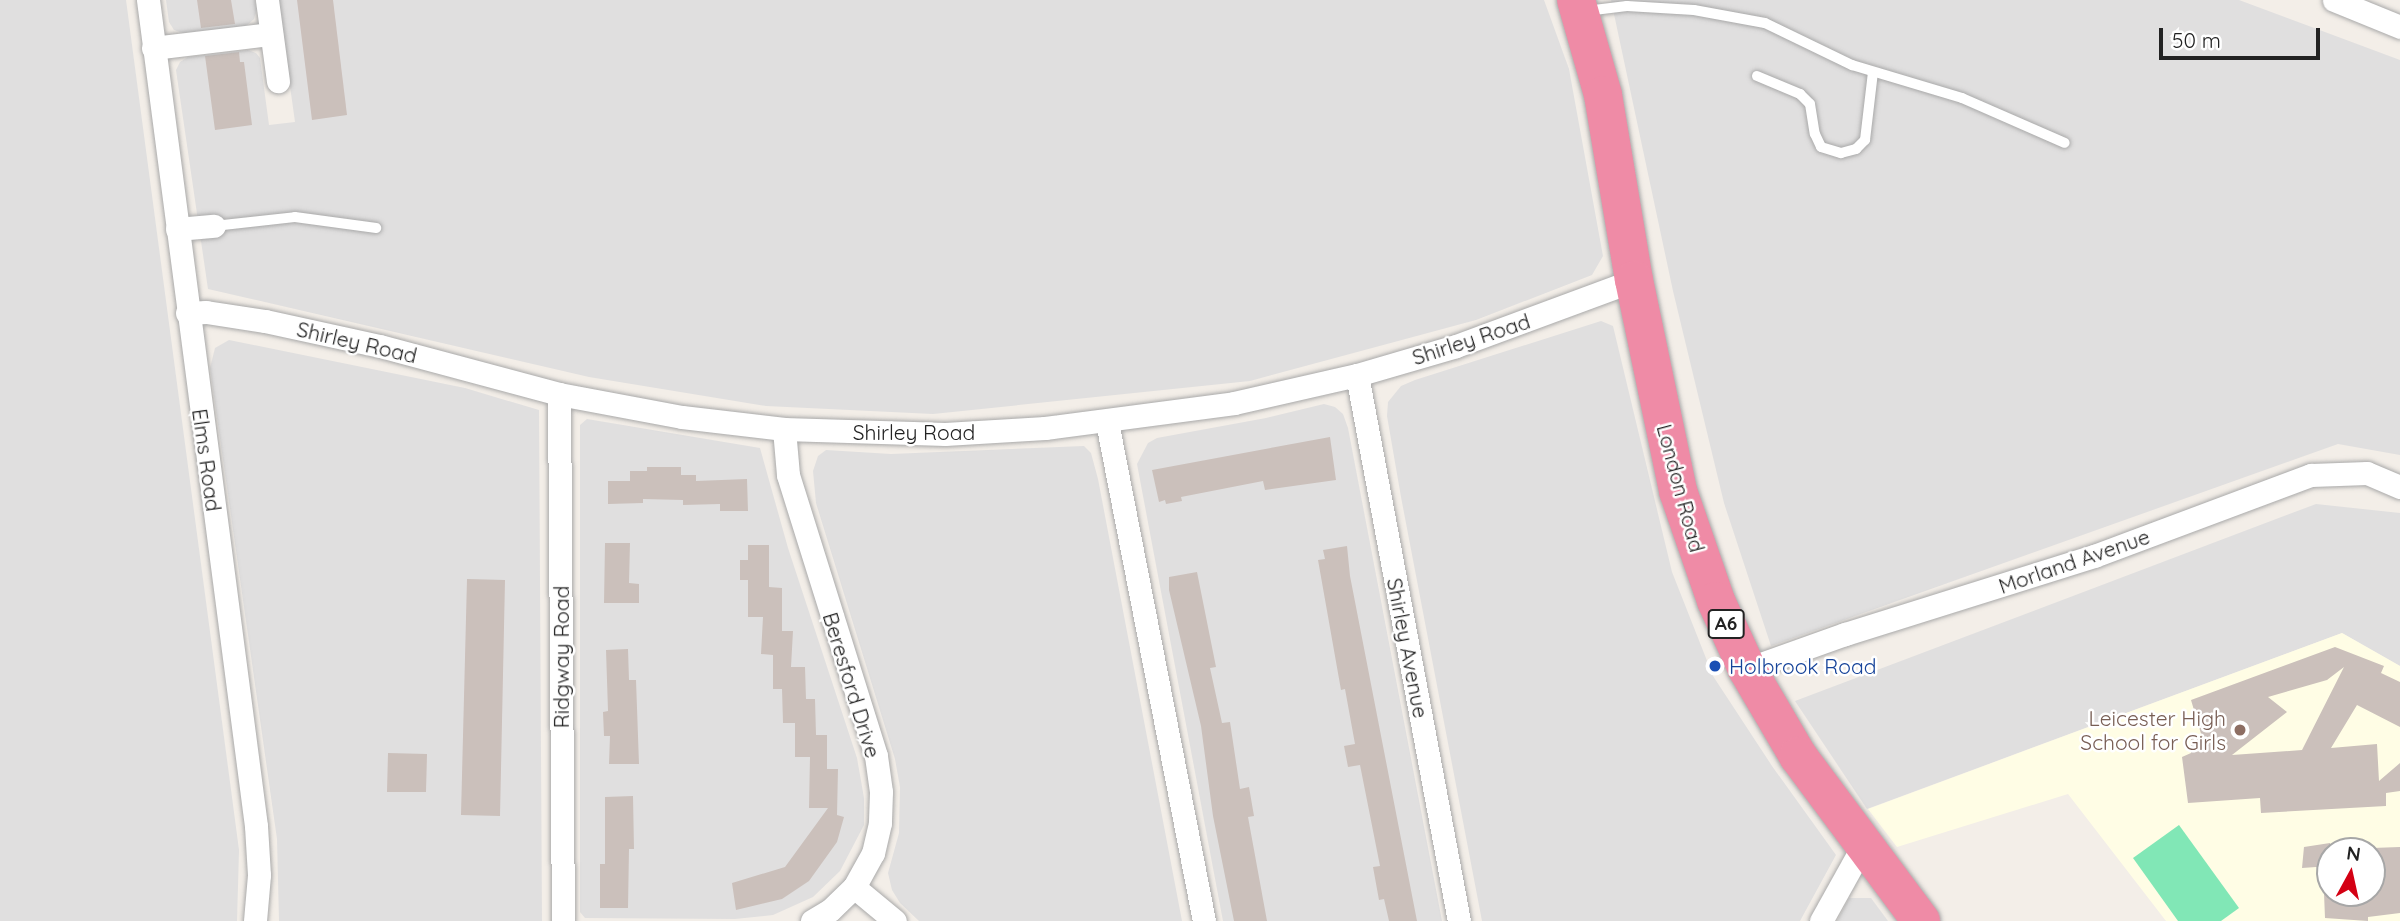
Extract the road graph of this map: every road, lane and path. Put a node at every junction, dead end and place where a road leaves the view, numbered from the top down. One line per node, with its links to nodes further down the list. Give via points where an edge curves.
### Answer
1 (148, 0): 7 (street, Elms Road)
2 (267, 0): 6 (street)
3 (2334, 0): 5 (street)
4 (1578, 6): 8 (lane, via 1694,10 1766,23); 15 (highway, London Road / A6, via 1602,95)
5 (2400, 27)
6 (271, 33): 7 (street); 10 (street)
7 (153, 48): 13 (street, Elms Road)
8 (1873, 72): 9 (lane, via 1866,140 1841,153 1821,147 1810,104 1800,94); 11 (lane, via 1962,98)
9 (1757, 76)
10 (278, 81)
11 (2065, 143)
12 (214, 226): 13 (street); 14 (lane, via 295,217)
13 (177, 229): 16 (street, Elms Road)
14 (376, 229)
15 (1634, 280): 17 (street, Shirley Road, via 1468,342); 22 (highway, London Road / A6, via 1681,503)
16 (187, 313): 18 (street, Shirley Road, via 278,324 380,346); 25 (street, Elms Road, via 256,826 259,875)
17 (1357, 375): 19 (street, Shirley Road, via 1234,403); 30 (street, Shirley Avenue)
18 (559, 394): 20 (street, Shirley Road, via 682,417); 26 (street, Ridgway Road)
19 (1107, 422): 20 (street, Shirley Road, via 945,434); 29 (street)
20 (784, 429): 24 (street, Beresford Drive, via 788,475 876,756 880,823 873,853)
21 (2400, 487): 22 (street, Morland Avenue, via 2367,473 2311,475 2094,556 1845,634)
22 (1747, 670): 23 (highway, London Road / A6, via 1798,756)
23 (1865, 842): 31 (street); 32 (highway, London Road / A6)
24 (854, 887): 27 (street, Beresford Drive); 28 (street)
25 (255, 921)
26 (563, 921)
27 (812, 921)
28 (895, 921)
29 (1204, 921)
30 (1459, 921)
31 (1821, 921)
32 (1921, 921)

